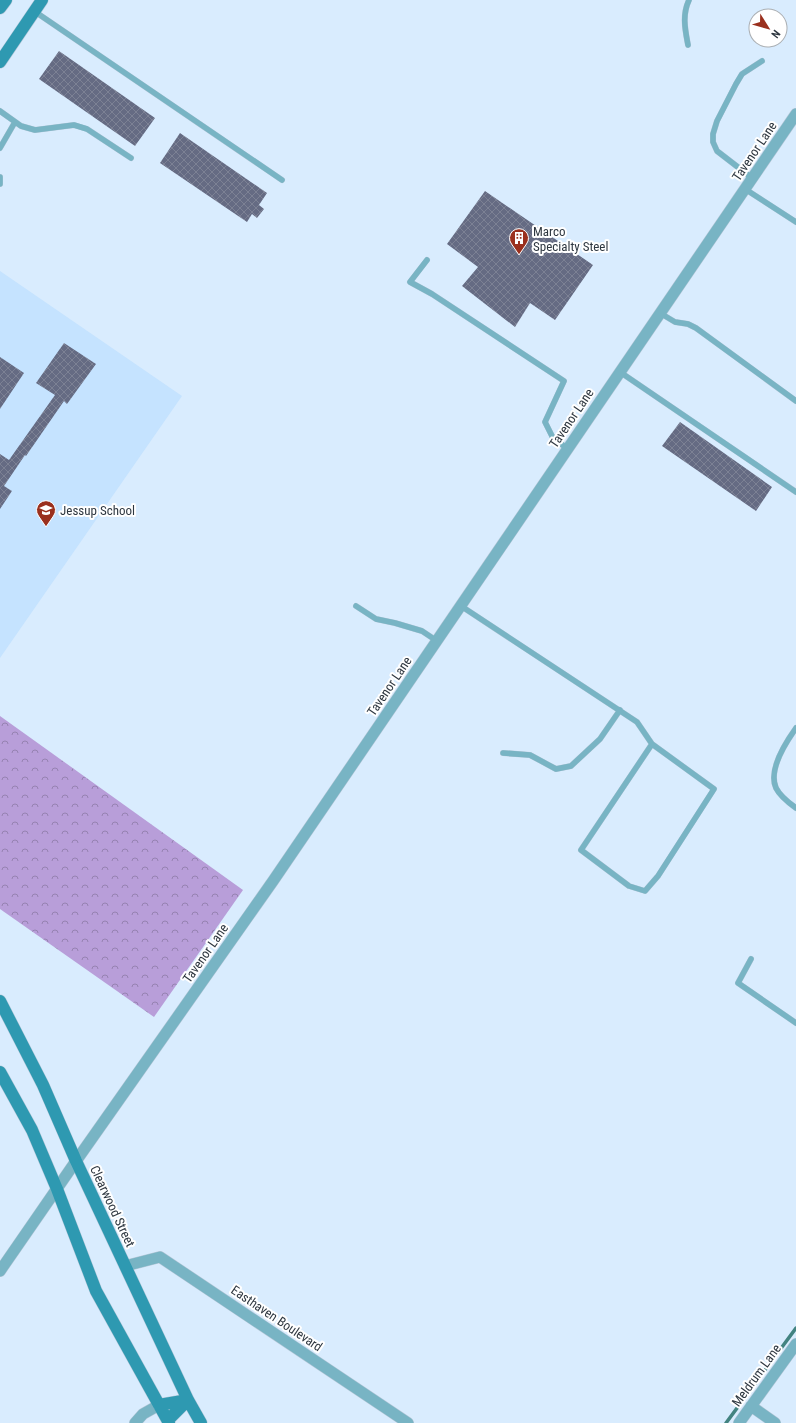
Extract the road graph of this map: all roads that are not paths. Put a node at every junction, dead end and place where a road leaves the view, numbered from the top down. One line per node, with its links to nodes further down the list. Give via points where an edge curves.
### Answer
1 (6, 0): 4 (main road)
2 (42, 0): 5 (main road)
3 (689, 0): 6 (lane, via 684,14)
4 (0, 8)
5 (34, 11): 8 (main road); 16 (lane)
6 (688, 45)
7 (762, 61): 15 (lane, via 742,74 717,121 713,134 717,151)
8 (0, 62)
9 (0, 111): 11 (lane)
10 (796, 114): 15 (street, Tavenor Lane)
11 (15, 122): 12 (lane); 13 (lane, via 35,130 74,125 87,129)
12 (0, 148)
13 (132, 158)
14 (0, 177): 17 (lane)
15 (752, 178): 18 (street, Tavenor Lane)
16 (282, 180)
17 (0, 184)
18 (745, 189): 19 (lane); 21 (street, Tavenor Lane)
19 (796, 222)
20 (427, 260): 24 (lane, via 410,282 564,381 545,422 553,438)
21 (660, 313): 22 (street, Tavenor Lane); 23 (lane, via 675,322 696,328)
22 (620, 372): 24 (street, Tavenor Lane); 25 (lane)
23 (796, 401)
24 (568, 449): 27 (street, Tavenor Lane)
25 (796, 492)
26 (356, 606): 28 (lane, via 376,619 422,631)
27 (461, 606): 28 (street, Tavenor Lane); 29 (lane)
28 (437, 641): 38 (street, Tavenor Lane, via 273,881)
29 (620, 710): 31 (lane, via 637,722); 32 (lane, via 600,740 571,766 556,769 530,755)
30 (796, 728): 33 (lane, via 774,770 776,788)
31 (652, 744): 31 (lane, via 714,789 658,876 645,891 629,886 581,850)
32 (503, 753)
33 (796, 808)
34 (751, 959): 36 (lane, via 738,984)
35 (0, 1001): 38 (main road, Clearwood Street, via 43,1085)
36 (796, 1022)
37 (0, 1072): 39 (main road, via 32,1130)
38 (76, 1161): 39 (street, Tavenor Lane); 40 (main road, Clearwood Street)
39 (57, 1189): 41 (street, Tavenor Lane); 44 (main road, via 96,1291)
40 (125, 1266): 43 (main road, Clearwood Street); 49 (street, Easthaven Boulevard, via 160,1256)
41 (0, 1271)
42 (796, 1344): 45 (street, Meldrum Lane)
43 (188, 1400): 44 (main road); 46 (main road); 48 (main road, Clearwood Street)
44 (159, 1405): 46 (main road); 47 (street, via 143,1414)
45 (751, 1406): 50 (street, Meldrum Lane); 51 (street)
46 (166, 1422)
47 (135, 1423)
48 (201, 1423)
49 (408, 1423)
50 (739, 1423)
51 (775, 1423)

